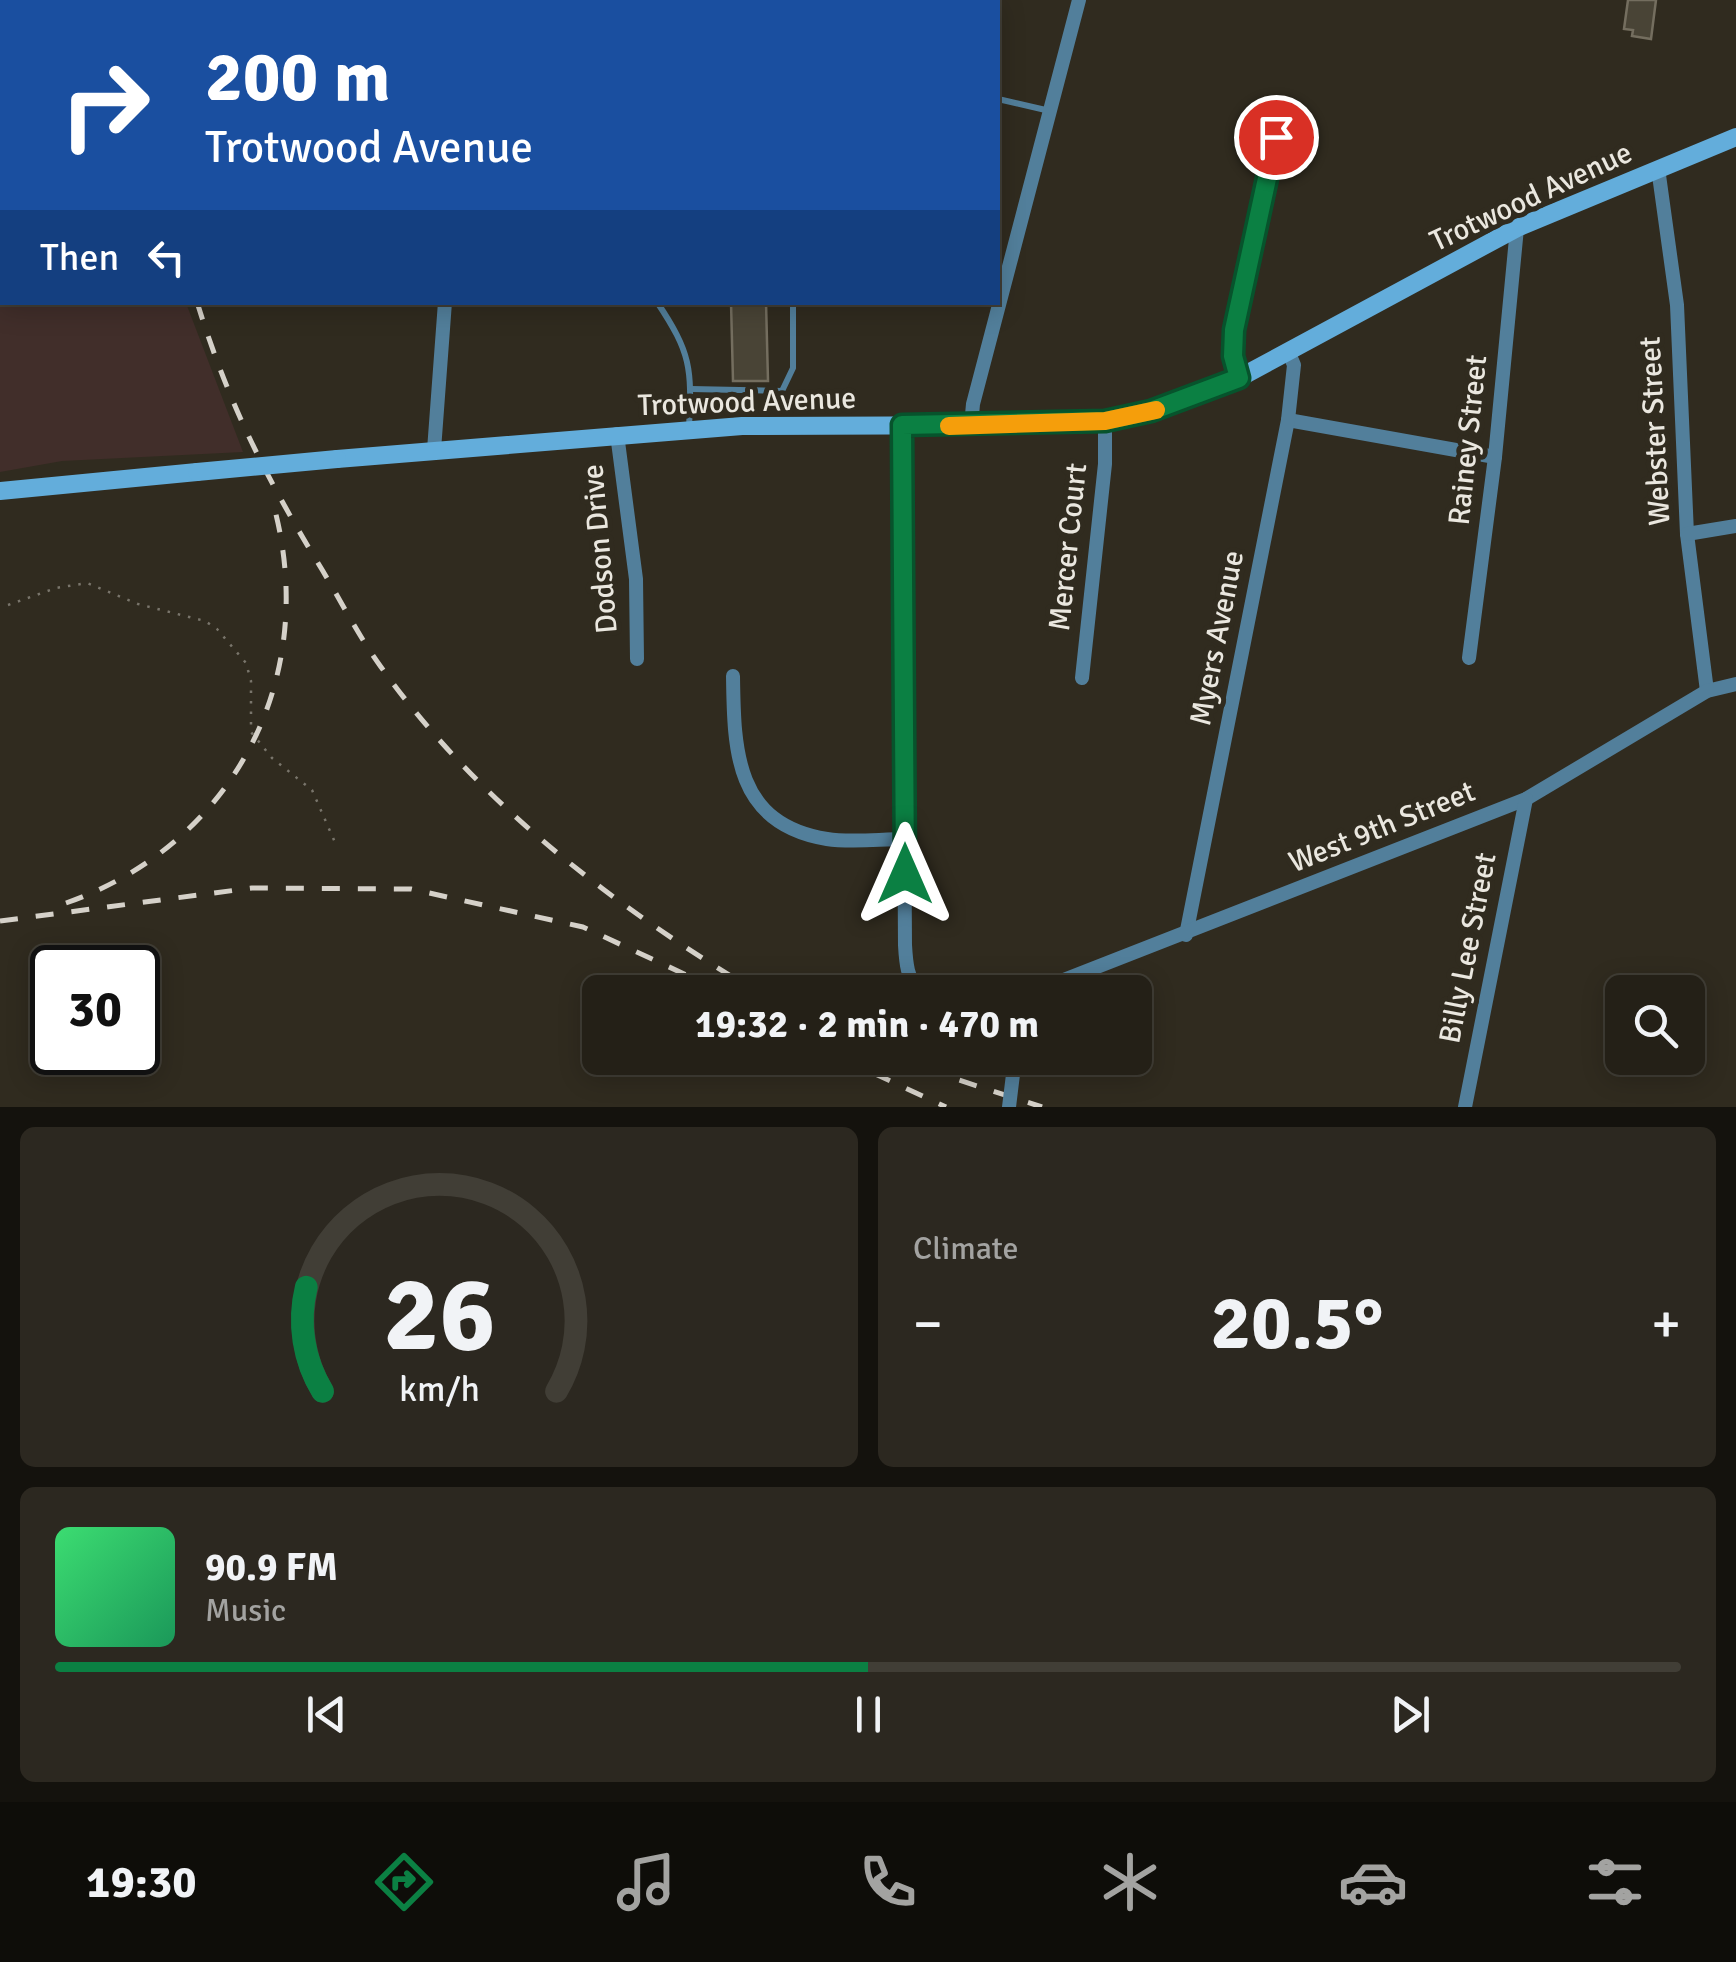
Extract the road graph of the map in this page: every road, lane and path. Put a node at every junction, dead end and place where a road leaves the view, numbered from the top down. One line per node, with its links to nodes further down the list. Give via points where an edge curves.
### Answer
1 (1079, 0): 3 (street)
2 (1000, 100): 3 (lane)
3 (1050, 112): 17 (street)
4 (1276, 137): 12 (street, via 1234,330)
5 (1736, 137): 6 (main road, Trotwood Avenue)
6 (1658, 168): 7 (main road, Trotwood Avenue); 24 (street, Webster Street, via 1677,305)
7 (1518, 228): 11 (main road, Trotwood Avenue); 21 (street, Rainey Street)
8 (445, 305): 20 (street)
9 (659, 305): 13 (lane, via 685,349)
10 (794, 305): 13 (lane, via 793,368 782,391)
11 (1288, 351): 12 (main road, Trotwood Avenue); 14 (street, Myers Avenue, via 1294,364)
12 (1239, 378): 15 (main road, Trotwood Avenue)
13 (691, 389): 18 (lane)
14 (1288, 420): 21 (street); 35 (street, Myers Avenue)
15 (1105, 421): 17 (main road, Trotwood Avenue); 29 (street, Mercer Court)
16 (902, 425): 17 (main road, Trotwood Avenue); 18 (main road, Trotwood Avenue); 33 (street)
17 (971, 426)
18 (689, 429): 19 (main road, Trotwood Avenue)
19 (616, 434): 20 (main road, Trotwood Avenue); 27 (street, Dodson Drive, via 636,579)
20 (434, 450): 22 (main road, Trotwood Avenue, bridge)
21 (1495, 458): 26 (street, Rainey Street)
22 (0, 491)
23 (1736, 526): 24 (street)
24 (1687, 534): 31 (street, Webster Street)
25 (8, 605): 34 (path, via 87,583 217,628 246,663 251,732 312,790)
26 (1469, 658)
27 (637, 659)
28 (733, 676): 33 (street, via 743,781 760,806 789,829 828,839)
29 (1082, 678)
30 (1736, 684): 31 (street, West 9th Street)
31 (1707, 691): 32 (street, West 9th Street)
32 (1526, 799): 35 (street, West 9th Street); 40 (street, Billy Lee Street)
33 (905, 839): 36 (street)
34 (337, 847)
35 (1186, 936): 37 (street, West 9th Street)
36 (911, 975)
37 (1079, 975)
38 (1013, 1075): 39 (street, bridge)
39 (1009, 1107)
40 (1465, 1107)

